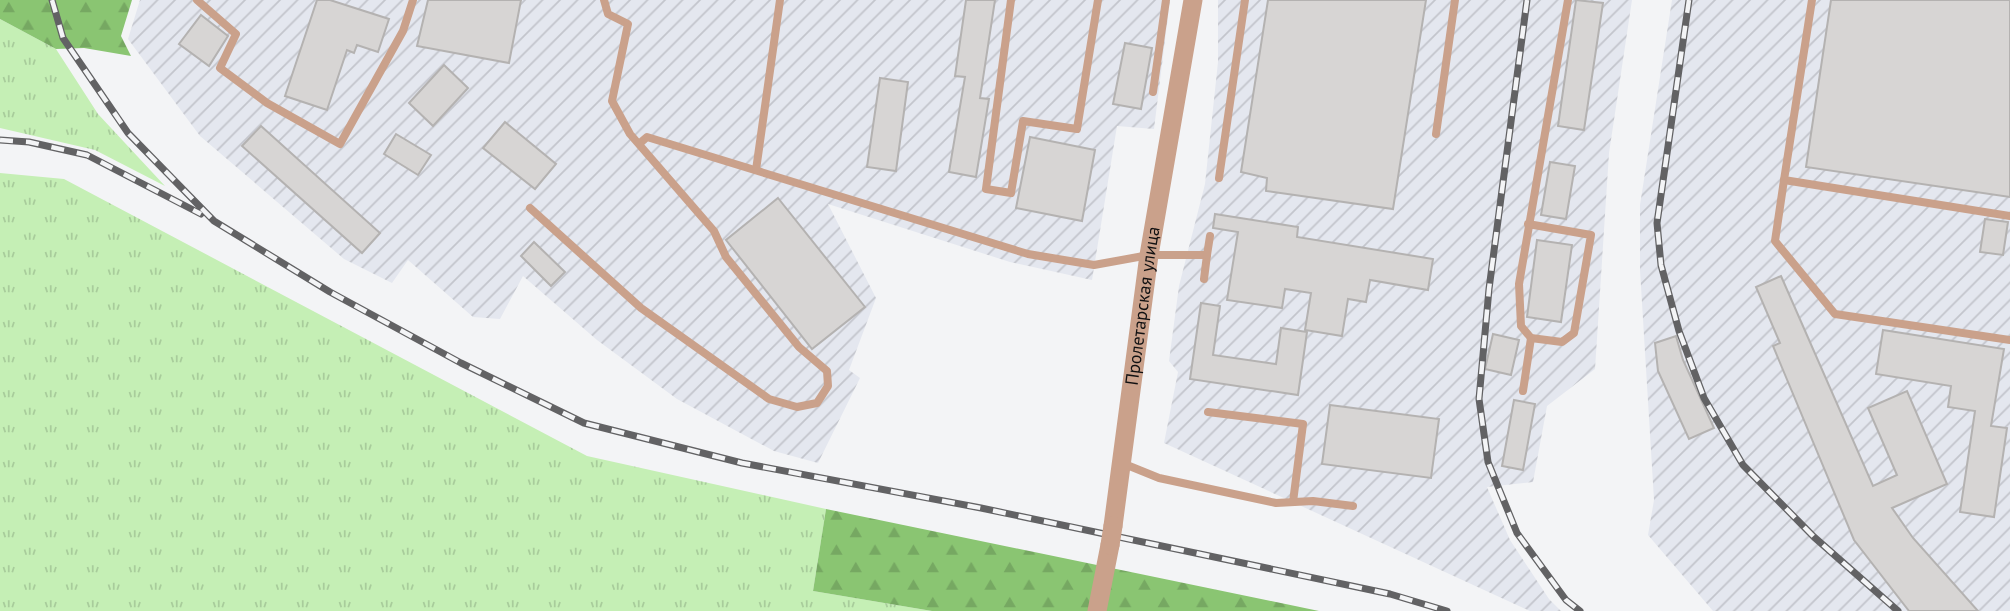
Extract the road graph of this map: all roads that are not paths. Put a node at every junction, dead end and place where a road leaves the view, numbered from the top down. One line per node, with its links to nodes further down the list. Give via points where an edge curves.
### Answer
1 (197, 0): 2 (lane, via 236,34 220,68 267,103 340,144 403,31)
2 (413, 0)
3 (604, 0): 15 (lane, via 608,14 628,24 612,101)
4 (780, 0): 16 (lane)
5 (1011, 0): 6 (lane, via 986,189 1011,193 1023,121 1077,129)
6 (1098, 0)
7 (1166, 0): 13 (lane)
8 (1193, 0): 23 (street, Пролетарская улица)
9 (1245, 0): 17 (lane)
10 (1455, 0): 14 (lane)
11 (1568, 0): 21 (lane)
12 (1812, 0): 18 (lane)
13 (1153, 92)
14 (1436, 134)
15 (640, 143): 16 (lane, via 648,137); 19 (lane, via 714,231 734,267 800,347 827,371 828,386 817,403 797,407 769,399 641,308)
16 (757, 170): 23 (lane, via 1028,254 1094,265)
17 (1219, 178)
18 (1784, 180): 20 (lane); 27 (lane, via 1775,241 1835,314)
19 (530, 208)
20 (2010, 216)
21 (1528, 224): 26 (lane, via 1519,284 1521,326); 26 (lane, via 1591,235 1574,333 1562,342)
22 (1210, 236): 24 (lane)
23 (1149, 255): 24 (lane); 30 (street, Пролетарская улица)
24 (1207, 255): 25 (lane)
25 (1204, 279)
26 (1531, 338): 28 (lane)
27 (2010, 340)
28 (1523, 391)
29 (1208, 412): 31 (lane, via 1303,424)
30 (1122, 463): 31 (lane, via 1159,478 1276,503); 33 (street, Пролетарская улица)
31 (1293, 502): 32 (lane)
32 (1353, 506)
33 (1097, 611)

